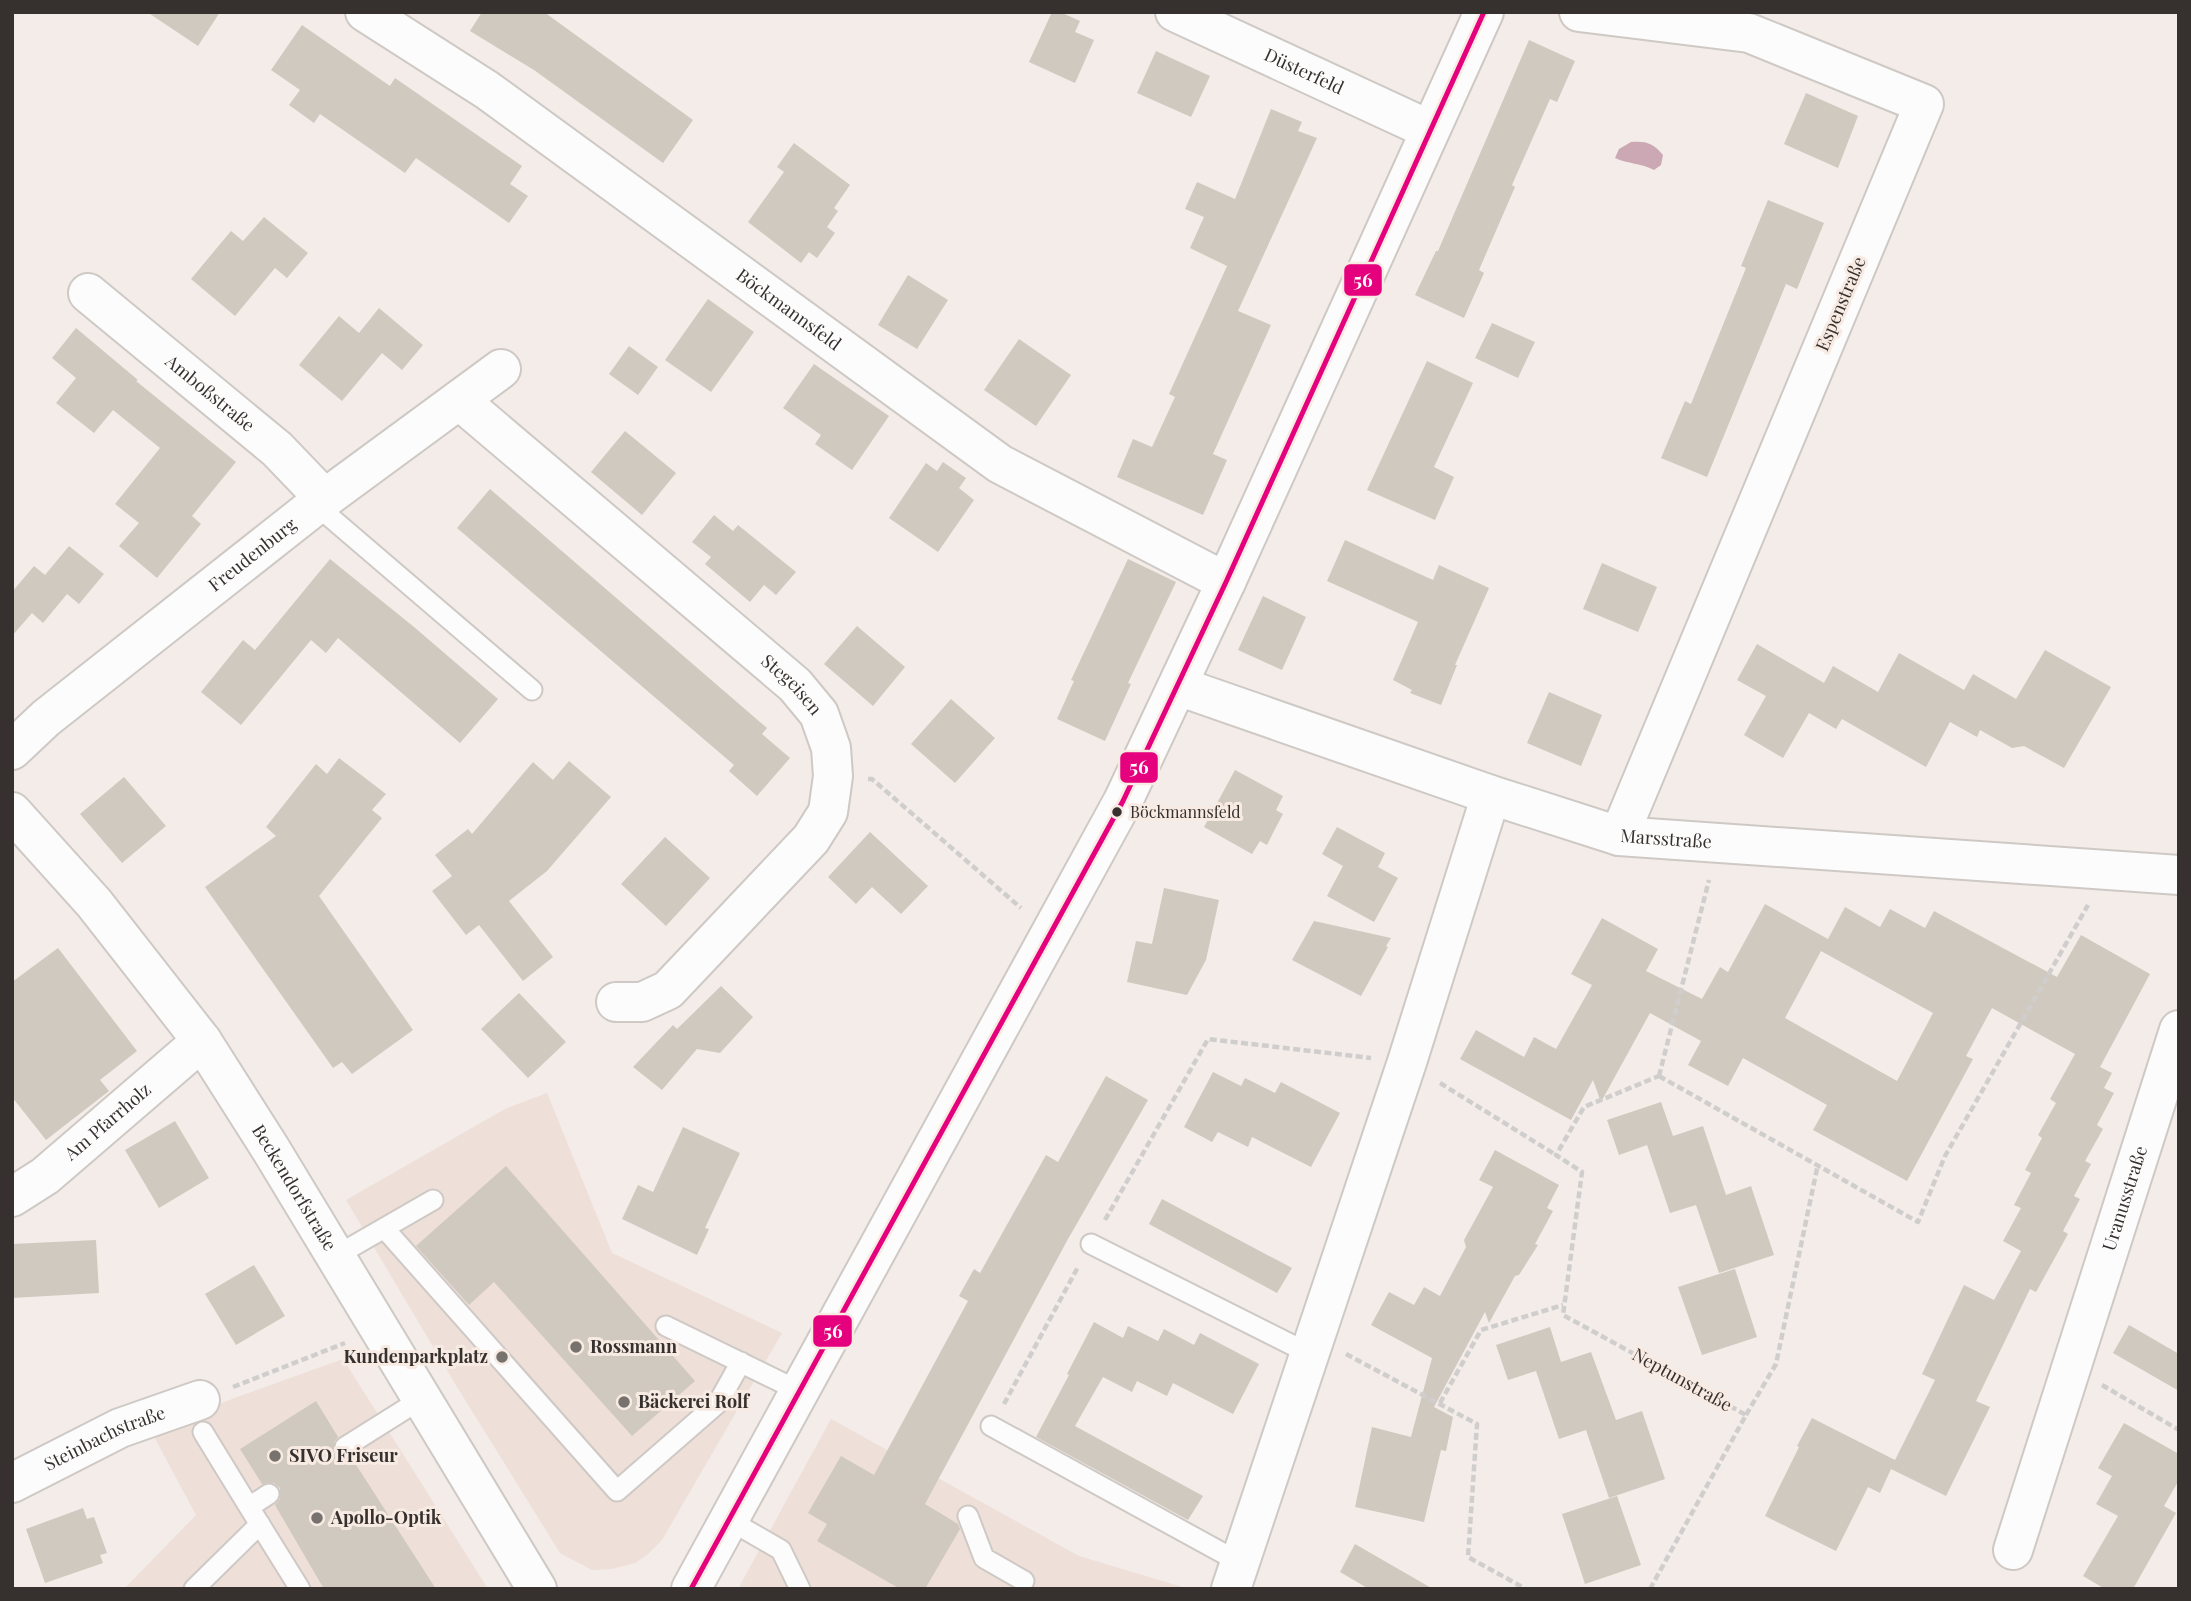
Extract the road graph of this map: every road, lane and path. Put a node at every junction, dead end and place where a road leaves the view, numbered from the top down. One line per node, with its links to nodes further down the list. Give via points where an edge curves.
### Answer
1 (365, 12): 10 (street, Böckmannsfeld, via 487,90 1000,464)
2 (1175, 12): 5 (street, Düsterfeld)
3 (1484, 12): 5 (street)
4 (1580, 12): 17 (street, Espenstraße, via 1749,33 1924,104)
5 (1430, 130): 10 (street)
6 (88, 293): 9 (street, Amboßstraße, via 276,449)
7 (501, 369): 8 (street, Freudenburg)
8 (459, 400): 9 (street, Freudenburg); 14 (street, Stegeisen, via 795,685 819,714 831,748)
9 (321, 502): 12 (lane); 13 (street, Freudenburg, via 46,718)
10 (1226, 582): 11 (street)
11 (1178, 686): 15 (street, Marsstraße); 21 (street, via 1123,802)
12 (532, 690)
13 (12, 750)
14 (833, 776): 21 (path, via 872,779); 22 (street, Stegeisen, via 828,812 811,839 668,990 642,1002)
15 (1491, 795): 17 (street, Marsstraße); 25 (street)
16 (12, 813): 24 (street, Beckendorfstraße, via 94,903)
17 (1619, 836): 18 (street, Marsstraße)
18 (1718, 842): 19 (street, Marsstraße); 26 (path)
19 (2108, 869): 20 (street, Marsstraße); 28 (path, via 1945,1156 1918,1222)
20 (2179, 875)
21 (1051, 934): 40 (street)
22 (616, 1002)
23 (2179, 1030): 39 (street, Uranusstraße)
24 (202, 1041): 29 (street, Am Pfarrholz, via 45,1176); 33 (street, Beckendorfstraße)
25 (1407, 1062): 27 (path); 32 (path, via 1208,1038); 37 (street)
26 (1659, 1076): 27 (path, via 1584,1107); 28 (path)
27 (1556, 1155): 34 (path, via 1582,1172)
28 (1818, 1164): 43 (path, via 1776,1364)
29 (12, 1197)
30 (433, 1200): 31 (lane)
31 (384, 1228): 33 (lane); 38 (lane, via 617,1491 718,1403)
32 (1091, 1244): 37 (lane); 45 (path)
33 (334, 1257): 36 (street, Beckendorfstraße)
34 (1563, 1305): 42 (path, via 1481,1330); 43 (path, Neptunstraße, via 1563,1315)
35 (666, 1326): 38 (lane)
36 (379, 1330): 41 (street, Beckendorfstraße); 44 (path)
37 (1311, 1345): 42 (path); 55 (street)
38 (741, 1363): 40 (lane)
39 (2071, 1366): 46 (path); 54 (street, Uranusstraße)
40 (799, 1391): 52 (street)
41 (423, 1398): 47 (lane); 59 (street, Beckendorfstraße)
42 (1440, 1403): 62 (path, via 1477,1424 1468,1557)
43 (1746, 1415): 63 (path, Neptunstraße)
44 (202, 1416): 48 (street, Steinbachstraße, via 120,1428); 50 (lane)
45 (992, 1426): 55 (lane)
46 (2179, 1430)
47 (345, 1447)
48 (12, 1483)
49 (269, 1494): 50 (lane)
50 (249, 1507): 53 (lane)
51 (968, 1516): 56 (lane, via 984,1558)
52 (729, 1520): 60 (street); 61 (lane, via 781,1550)
53 (260, 1524): 57 (lane); 58 (lane)
54 (2013, 1550)
55 (1235, 1576)
56 (1024, 1581)
57 (194, 1589)
58 (300, 1589)
59 (537, 1589)
60 (691, 1589)
61 (800, 1589)
62 (1526, 1589)
63 (1650, 1589)

